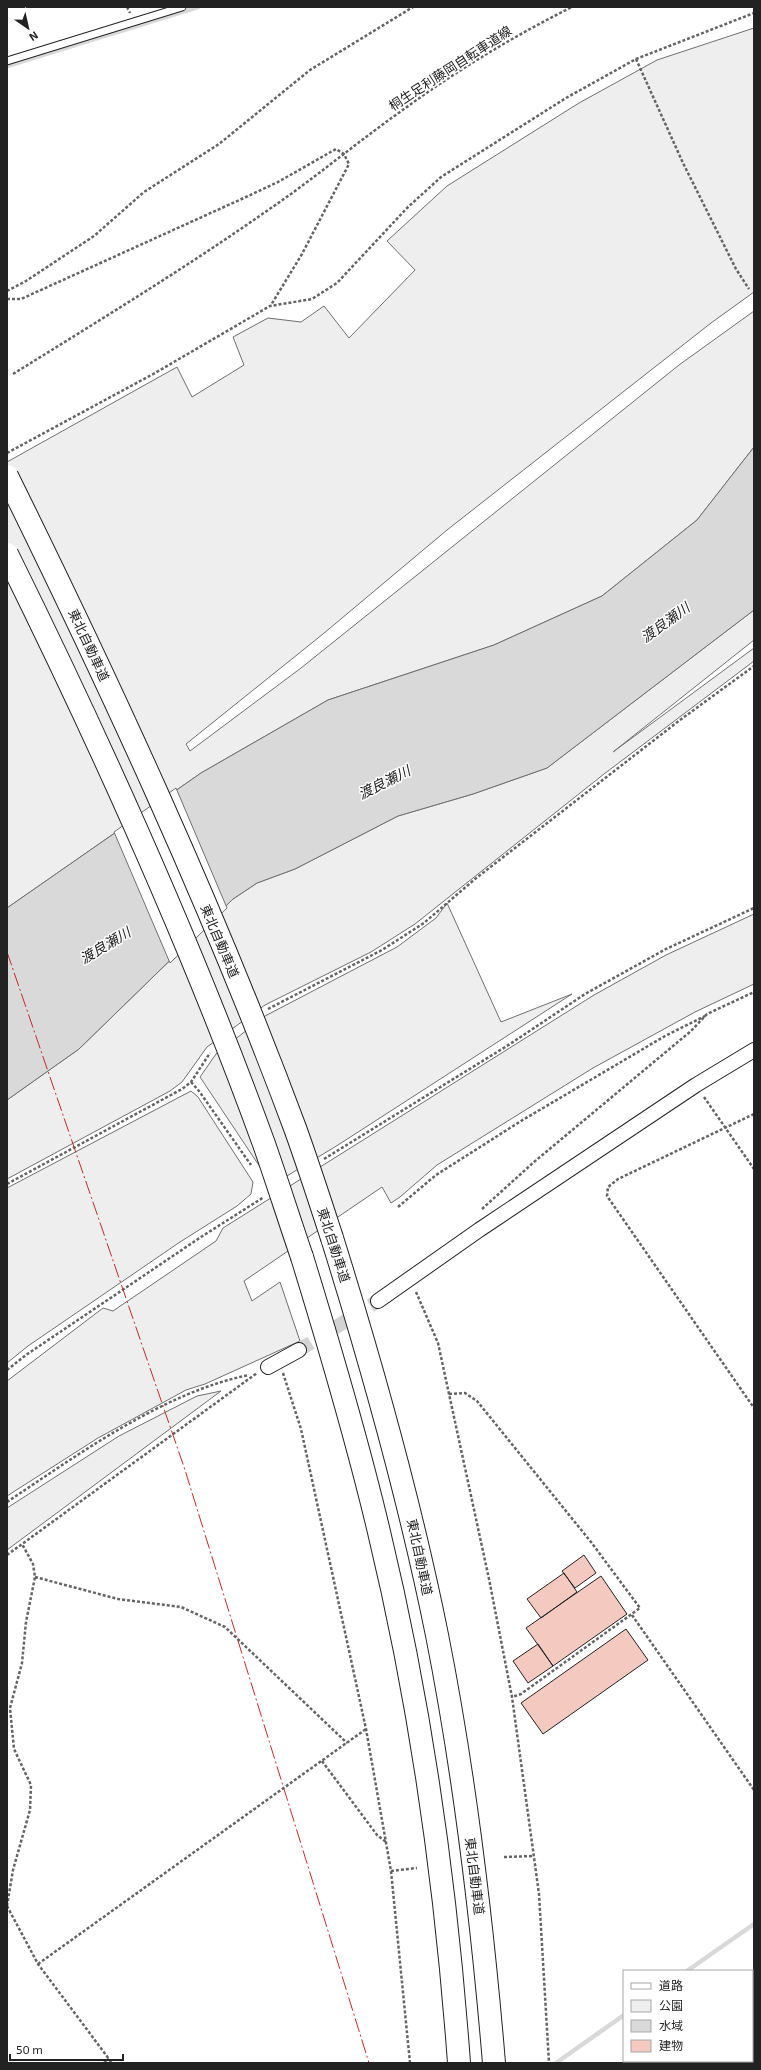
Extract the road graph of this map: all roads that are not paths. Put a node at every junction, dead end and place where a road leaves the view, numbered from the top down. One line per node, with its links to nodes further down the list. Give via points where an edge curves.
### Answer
1 (182, 7): 2 (lane)
2 (7, 61)
3 (7, 476): 10 (highway, 東北自動車道, bridge, via 79,622 237,980 296,1129 332,1238 391,1436 437,1636 469,1832 486,1968)
4 (7, 554): 9 (highway, bridge, via 142,842 213,1010 264,1144 337,1370 380,1533 403,1644 437,1842 453,1978)
5 (754, 1050): 6 (street, via 696,1085)
6 (378, 1301)
7 (299, 1350): 8 (street)
8 (274, 1364)
9 (459, 2063)
10 (494, 2063)

